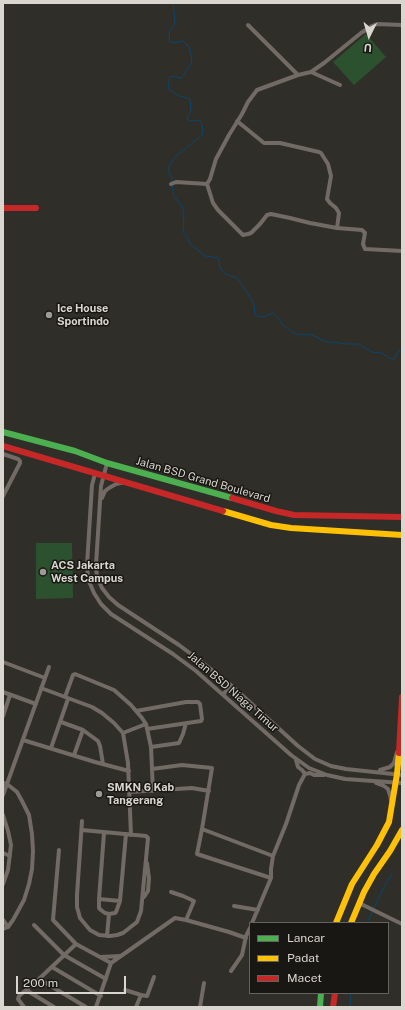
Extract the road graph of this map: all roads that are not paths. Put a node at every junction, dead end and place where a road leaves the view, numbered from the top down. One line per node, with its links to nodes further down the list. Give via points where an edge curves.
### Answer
1 (248, 26): 4 (street)
2 (402, 26): 3 (street, via 372,26)
3 (311, 72): 4 (street); 5 (street)
4 (298, 75): 6 (street, via 256,91)
5 (340, 85)
6 (238, 121): 8 (street, via 216,159); 11 (street, via 264,143 280,143 321,153 328,164 331,176 328,199 339,213)
7 (172, 183): 8 (street)
8 (207, 184): 11 (street, via 213,204 242,235 251,232 269,214)
9 (3, 208): 10 (main road)
10 (36, 208)
11 (336, 228): 12 (street, via 363,231 365,249)
12 (402, 251)
13 (3, 432): 16 (main road, Jalan BSD Grand Boulevard, via 75,450)
14 (3, 446): 18 (main road)
15 (3, 454): 21 (street, via 20,461)
16 (98, 460): 17 (main road, Jalan BSD Grand Boulevard); 18 (main road)
17 (107, 463): 19 (street, Jalan BSD Niaga Timur); 23 (main road, Jalan BSD Grand Boulevard, via 276,512 294,515)
18 (95, 474): 19 (main road); 33 (street, Jalan BSD Niaga Timur, via 92,485 87,565 88,579 94,593 111,614 173,654)
19 (104, 476): 20 (main road); 22 (street, Jalan BSD Niaga Timur)
20 (125, 482): 22 (street, via 109,488); 24 (main road, via 291,528)
21 (3, 496)
22 (100, 500): 30 (street, Jalan BSD Niaga Timur, via 96,565 97,577 102,588 118,605 197,658)
23 (402, 516)
24 (391, 535): 25 (main road); 26 (main road)
25 (402, 535)
26 (402, 540)
27 (3, 662): 29 (street)
28 (49, 667): 29 (street)
29 (45, 678): 31 (street)
30 (232, 686): 33 (street); 54 (street, Jalan BSD Niaga Timur, via 315,759 331,766)
31 (41, 688): 35 (street); 37 (street)
32 (3, 692): 34 (street)
33 (223, 694): 50 (street, Jalan BSD Niaga Timur)
34 (10, 695): 37 (street); 39 (street)
35 (67, 698): 38 (street, via 75,674 114,690); 40 (street); 44 (street, via 102,713)
36 (402, 698): 46 (main road)
37 (36, 704): 45 (street)
38 (136, 711): 41 (street, via 186,702 200,703 202,721); 42 (street)
39 (3, 716)
40 (61, 722): 43 (street); 48 (street)
41 (186, 723): 42 (street); 47 (street, via 179,743)
42 (146, 726): 44 (street); 47 (street)
43 (83, 730): 49 (street); 51 (street, via 100,743)
44 (122, 733): 53 (street)
45 (23, 740): 48 (street); 59 (street)
46 (400, 740): 54 (street, via 394,763 386,769); 56 (main road)
47 (151, 747): 52 (street)
48 (51, 748): 49 (street)
49 (74, 755): 51 (street)
50 (295, 758): 55 (street, via 298,767); 57 (street, Jalan BSD Niaga Timur, via 309,768)
51 (103, 764): 53 (street)
52 (152, 769): 61 (street); 62 (street, via 186,765 212,769)
53 (129, 771): 63 (street)
54 (374, 771): 56 (street, Jalan BSD Niaga Timur)
55 (305, 774): 57 (street); 77 (street)
56 (399, 774): 60 (main road)
57 (327, 775): 58 (street, Jalan BSD Niaga Timur)
58 (371, 781): 60 (street, Jalan BSD Niaga Timur); 65 (street, via 388,789)
59 (5, 783): 64 (street); 95 (street, via 17,792 29,815 33,851 32,869 24,900)
60 (399, 783): 65 (main road)
61 (153, 791): 62 (street, via 192,788); 63 (street)
62 (209, 791): 68 (street)
63 (129, 792): 73 (street)
64 (3, 795)
65 (391, 812): 91 (main road, via 385,832 352,884)
66 (3, 815): 76 (street, via 11,845)
67 (82, 821): 69 (street)
68 (202, 829): 77 (street); 79 (street, via 198,854)
69 (82, 830): 71 (street); 98 (street, via 78,913 90,930)
70 (402, 830): 84 (main road)
71 (104, 833): 72 (street); 82 (street)
72 (126, 834): 73 (street); 83 (street)
73 (131, 835): 98 (street, via 148,838 148,890 143,897 142,911 136,922 123,933)
74 (59, 850): 100 (street, via 53,920)
75 (3, 853): 76 (street)
76 (10, 856): 78 (street)
77 (273, 856): 79 (street)
78 (4, 878): 80 (street)
79 (271, 878): 86 (street)
80 (3, 884)
81 (171, 892): 89 (street, via 194,901)
82 (99, 899): 83 (street); 87 (street, via 99,908 105,914)
83 (120, 901): 87 (street, via 116,912)
84 (359, 903): 92 (main road); 93 (street)
85 (234, 906): 86 (street)
86 (258, 910): 90 (street)
87 (109, 914): 98 (street)
88 (3, 920): 95 (street)
89 (186, 920): 99 (street); 102 (street, via 175,918)
90 (252, 922)
91 (336, 922)
92 (351, 922)
93 (402, 924)
94 (34, 925): 101 (street)
95 (8, 926): 96 (street)
96 (3, 929)
97 (249, 930): 99 (street)
98 (107, 936)
99 (246, 938): 106 (street, via 242,955)
100 (76, 944): 101 (street); 103 (street)
101 (64, 955): 105 (street); 109 (street)
102 (121, 956): 103 (street); 104 (street)
103 (100, 957): 104 (street)
104 (111, 963): 109 (street)
105 (52, 967): 108 (street); 116 (street)
106 (232, 971)
107 (154, 976): 115 (street, via 147,996)
108 (39, 979): 111 (street); 119 (street)
109 (106, 979): 116 (street)
110 (204, 983): 122 (street)
111 (26, 990): 117 (street, via 18,998); 118 (street)
112 (125, 990): 115 (street)
113 (321, 994): 123 (main road)
114 (335, 994): 124 (main road)
115 (141, 995): 121 (street)
116 (101, 996): 120 (street)
117 (24, 1007)
118 (54, 1007)
119 (86, 1007)
120 (96, 1007)
121 (136, 1007)
122 (200, 1007)
123 (320, 1007)
124 (334, 1007)

